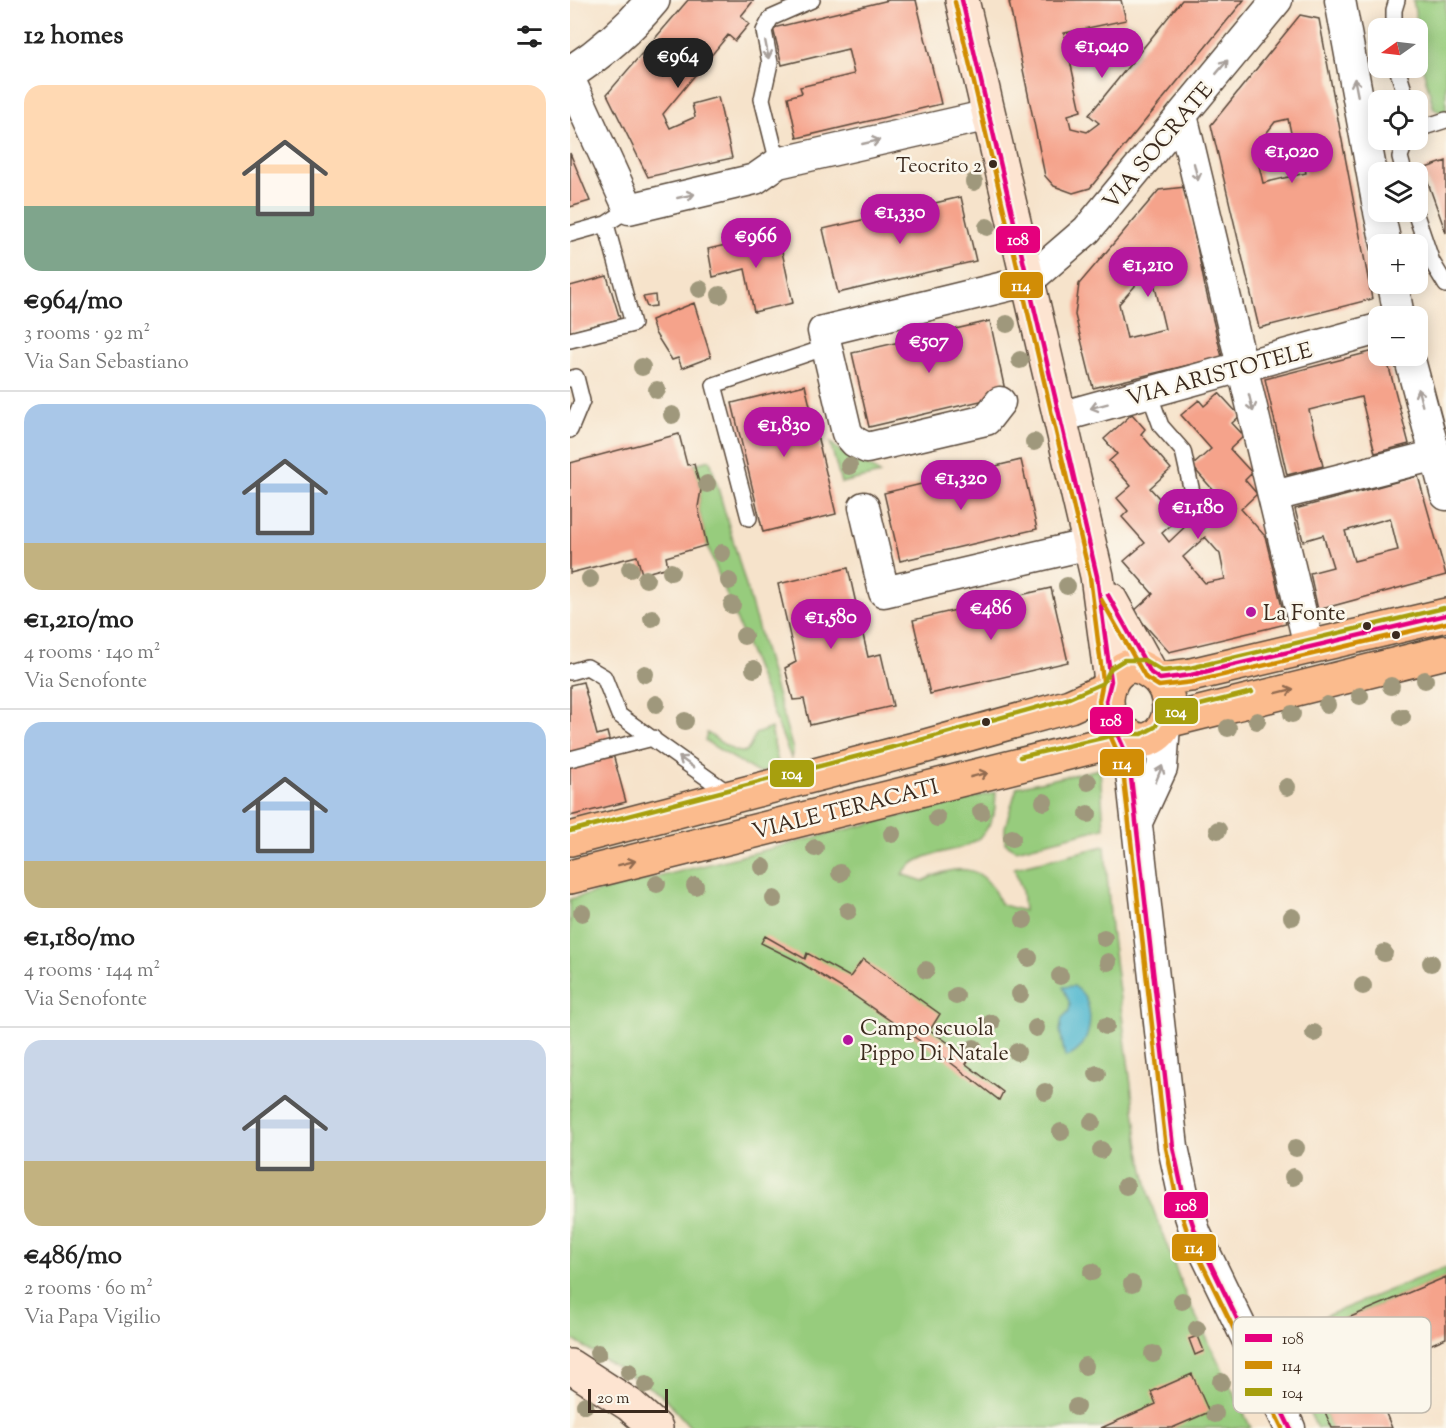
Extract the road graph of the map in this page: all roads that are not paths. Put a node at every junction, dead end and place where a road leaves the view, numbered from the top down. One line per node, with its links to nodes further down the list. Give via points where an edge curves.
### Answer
1 (653, 0): 8 (street, via 601,53)
2 (812, 0): 15 (lane, one-way to 15, via 771,18 764,32 770,63 762,99)
3 (962, 0): 10 (main road)
4 (1277, 0): 11 (street, VIA SOCRATE, one-way to 4)
5 (1340, 0): 14 (street, one-way to 5)
6 (1397, 0): 7 (lane)
7 (1394, 18)
8 (570, 73)
9 (570, 80): 16 (street)
10 (989, 115): 15 (street, one-way to 10); 19 (main road)
11 (1182, 115): 19 (street, VIA SOCRATE, via 1087,230); 25 (street, one-way to 25)
12 (1446, 120): 13 (lane)
13 (1428, 126)
14 (1370, 162)
15 (778, 163): 16 (street, one-way to 15, via 756,179)
16 (617, 217): 18 (lane); 22 (lane, via 633,324)
17 (1418, 222): 20 (lane, via 1432,262)
18 (570, 234)
19 (1028, 281): 23 (street, via 823,331); 29 (main road)
20 (1446, 285)
21 (1368, 332): 25 (street, VIA ARISTOTELE)
22 (570, 340)
23 (826, 347): 28 (street, via 847,433 867,448 986,420); 36 (lane, via 714,385)
24 (1412, 366): 31 (street, one-way to 24)
25 (1242, 367): 27 (street, VIA ARISTOTELE); 33 (street, one-way to 33)
26 (570, 379): 30 (lane, via 576,376 582,401)
27 (1149, 393): 29 (street, VIA ARISTOTELE, one-way to 29); 35 (lane, via 1161,426 1183,451)
28 (1000, 402)
29 (1060, 417): 37 (main road)
30 (570, 430)
31 (1436, 455): 32 (street); 33 (street)
32 (1446, 495)
33 (1274, 496): 40 (street)
34 (864, 507): 37 (street, via 884,592)
35 (1196, 510)
36 (748, 518)
37 (1090, 544): 38 (main road)
38 (1097, 576): 43 (main road); 44 (main road)
39 (1446, 615): 40 (main road)
40 (1310, 646): 43 (main road, via 1191,675)
41 (1446, 652): 45 (main road, VIALE TERACATI, one-way to 41)
42 (570, 672): 46 (lane, via 586,667 604,677 619,715)
43 (1155, 676): 44 (main road, via 1142,667 1126,667); 45 (main road, via 1167,693 1169,704)
44 (1110, 685): 45 (main road, via 1108,713); 48 (main road, VIALE TERACATI, via 1070,706)
45 (1142, 730): 49 (street, via 1129,760); 49 (street, one-way to 45, via 1162,768); 51 (main road, VIALE TERACATI, one-way to 45)
46 (653, 738): 47 (lane); 48 (lane, one-way to 46)
47 (570, 759)
48 (733, 796): 50 (main road, VIALE TERACATI)
49 (1138, 820): 52 (street, via 1173,1147 1196,1234)
50 (570, 839)
51 (570, 877)
52 (1236, 1317)
53 (570, 1366): 55 (main road, via 630,1405)
54 (1283, 1413): 56 (street)
55 (656, 1428)
56 (1290, 1428)

